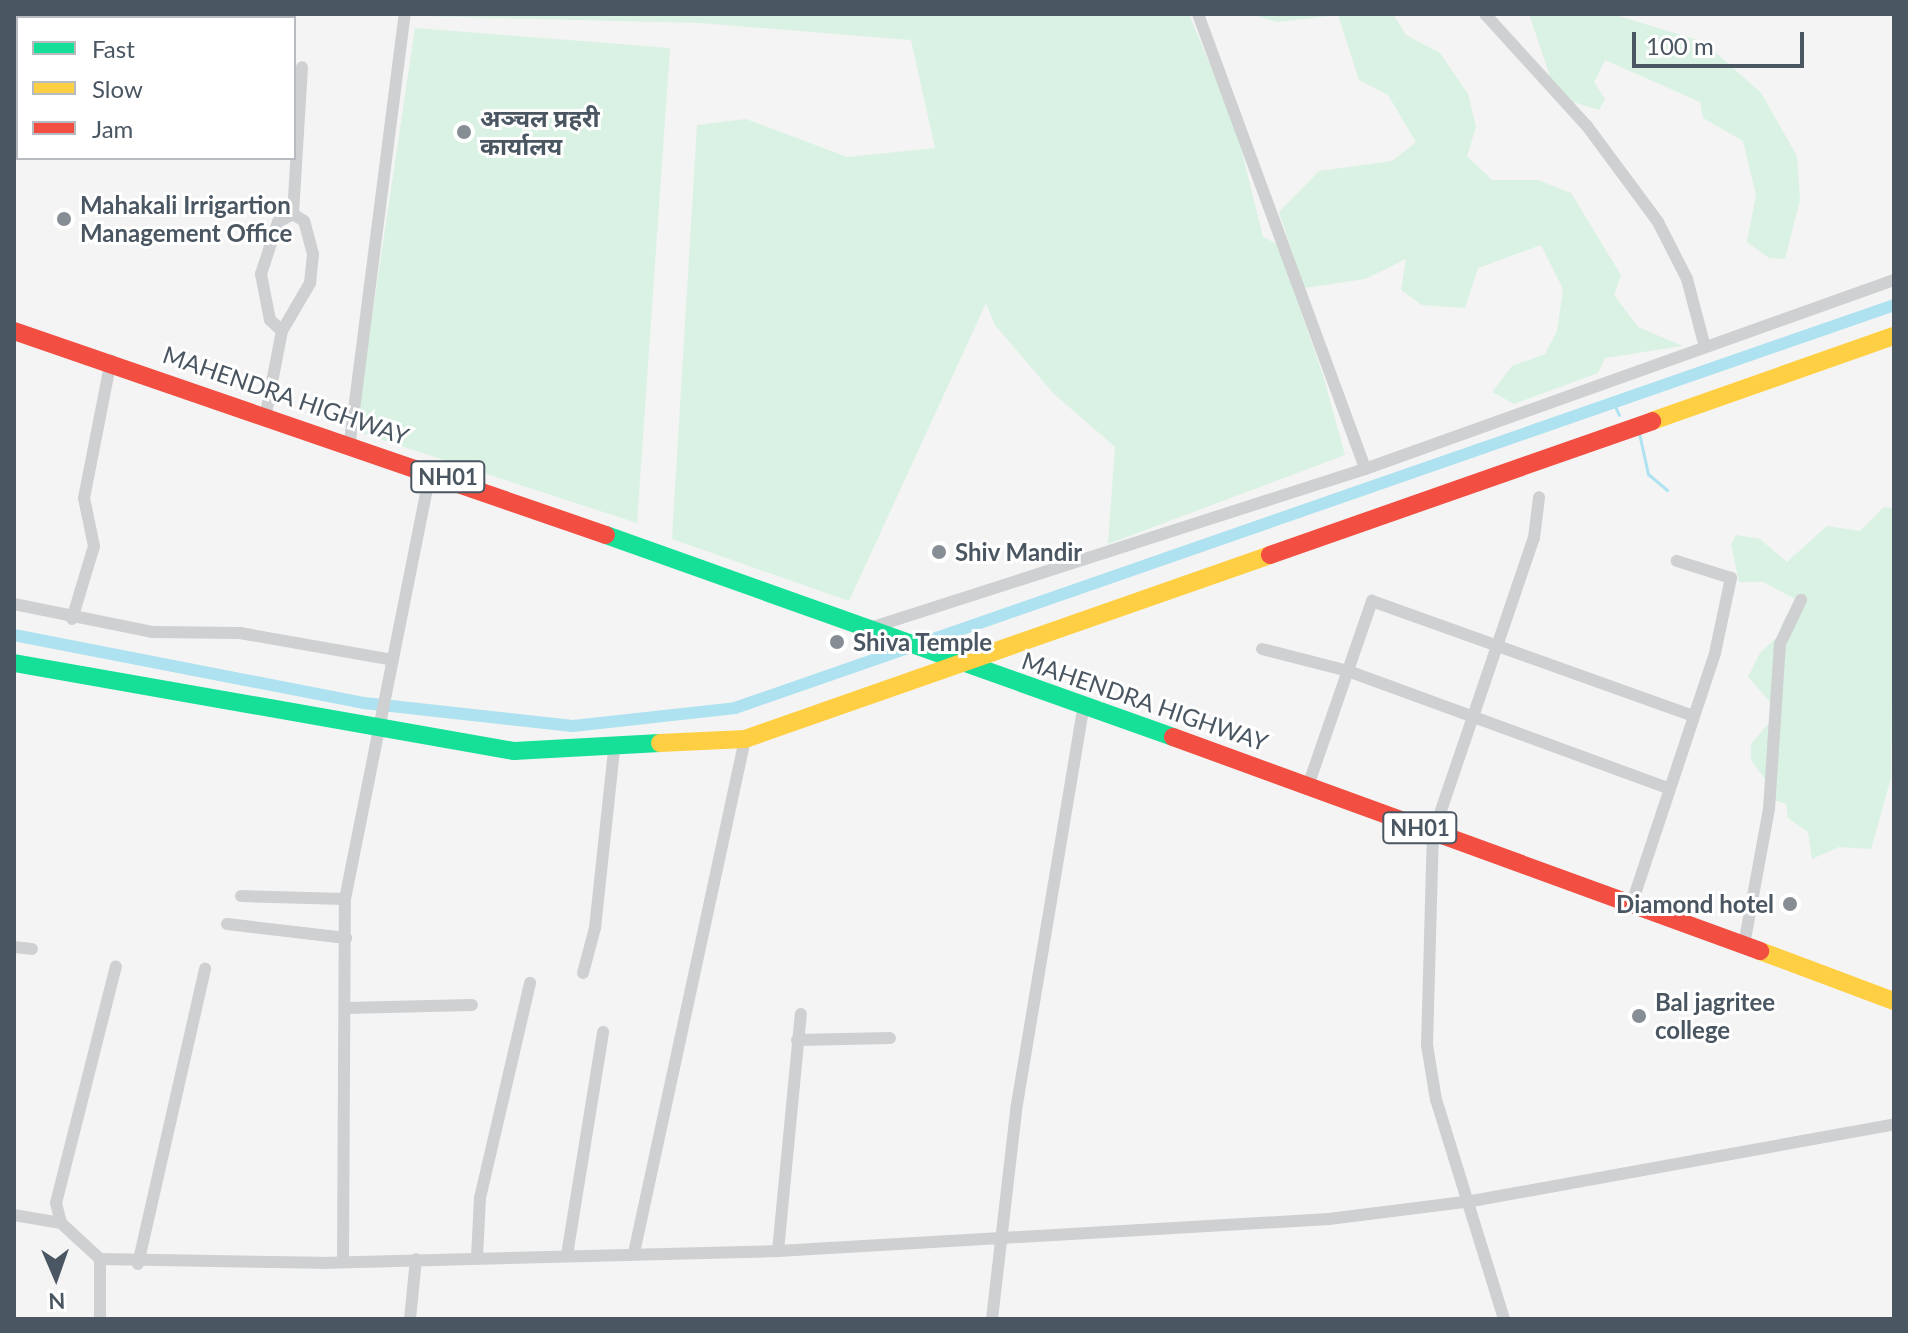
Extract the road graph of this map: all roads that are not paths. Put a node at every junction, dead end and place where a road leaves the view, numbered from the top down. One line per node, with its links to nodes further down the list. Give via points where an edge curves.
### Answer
1 (405, 14): 13 (street)
2 (1198, 14): 14 (street)
3 (1485, 14): 10 (street, via 1587,126 1658,222 1687,279)
4 (302, 67): 5 (street)
5 (293, 214): 8 (street, via 304,221 313,254 310,283); 8 (street, via 278,222 261,274 270,320)
6 (1894, 280): 10 (street)
7 (14, 331): 11 (main road, MAHENDRA HIGHWAY / NH01)
8 (282, 331): 12 (street)
9 (1894, 336): 26 (main road)
10 (1705, 347): 14 (street)
11 (111, 361): 12 (main road, MAHENDRA HIGHWAY / NH01); 20 (street, via 84,498 94,546)
12 (266, 413): 13 (main road, MAHENDRA HIGHWAY / NH01)
13 (350, 441): 15 (main road, MAHENDRA HIGHWAY / NH01)
14 (1365, 469): 21 (street)
15 (431, 470): 21 (main road, MAHENDRA HIGHWAY / NH01); 24 (street)
16 (1539, 497): 22 (street, via 1534,538)
17 (1677, 561): 29 (street, via 1731,578 1715,653)
18 (1801, 600): 42 (street, via 1778,658 1769,809)
19 (14, 604): 20 (street)
20 (73, 618): 24 (street, via 153,632 240,633)
21 (871, 632): 26 (main road, MAHENDRA HIGHWAY / NH01)
22 (1493, 644): 27 (street, via 1372,601); 29 (street); 30 (street)
23 (1262, 649): 27 (street)
24 (393, 660): 31 (street)
25 (14, 663): 31 (main road)
26 (964, 667): 28 (main road, MAHENDRA HIGHWAY / NH01); 32 (main road)
27 (1348, 671): 30 (street); 34 (street)
28 (1084, 703): 34 (main road, MAHENDRA HIGHWAY / NH01); 60 (street, via 1016,1110)
29 (1690, 715): 35 (street)
30 (1468, 717): 35 (street); 36 (street)
31 (378, 720): 33 (main road, via 514,751); 38 (street)
32 (745, 739): 33 (main road); 62 (street)
33 (614, 749): 47 (street, via 595,928)
34 (1309, 783): 36 (main road, MAHENDRA HIGHWAY / NH01)
35 (1667, 788): 39 (street)
36 (1433, 834): 39 (main road, MAHENDRA HIGHWAY / NH01); 57 (street, via 1427,1045 1436,1100)
37 (241, 896): 38 (street)
38 (345, 899): 41 (street)
39 (1632, 903): 42 (main road, MAHENDRA HIGHWAY / NH01)
40 (227, 924): 41 (street)
41 (346, 938): 51 (street)
42 (1744, 945): 49 (main road, MAHENDRA HIGHWAY / NH01)
43 (14, 947): 44 (street)
44 (32, 949)
45 (116, 966): 59 (street, via 65,1160 56,1203)
46 (205, 969): 68 (street)
47 (583, 973)
48 (530, 983): 64 (street, via 480,1198)
49 (1894, 1001)
50 (472, 1005): 51 (street)
51 (346, 1008): 67 (street)
52 (801, 1014): 55 (street)
53 (603, 1032): 63 (street)
54 (890, 1038): 55 (street)
55 (797, 1040): 61 (street)
56 (1894, 1124): 57 (street)
57 (1472, 1201): 60 (street); 72 (street)
58 (14, 1215): 59 (street)
59 (61, 1223): 65 (street)
60 (1006, 1242): 61 (street); 71 (street)
61 (778, 1251): 62 (street)
62 (634, 1253): 63 (street)
63 (567, 1255): 64 (street)
64 (477, 1257): 66 (street)
65 (100, 1259): 68 (street); 69 (street)
66 (416, 1259): 67 (street); 70 (street)
67 (343, 1261): 68 (street)
68 (138, 1264)
69 (100, 1319)
70 (410, 1319)
71 (992, 1319)
72 (1504, 1319)

